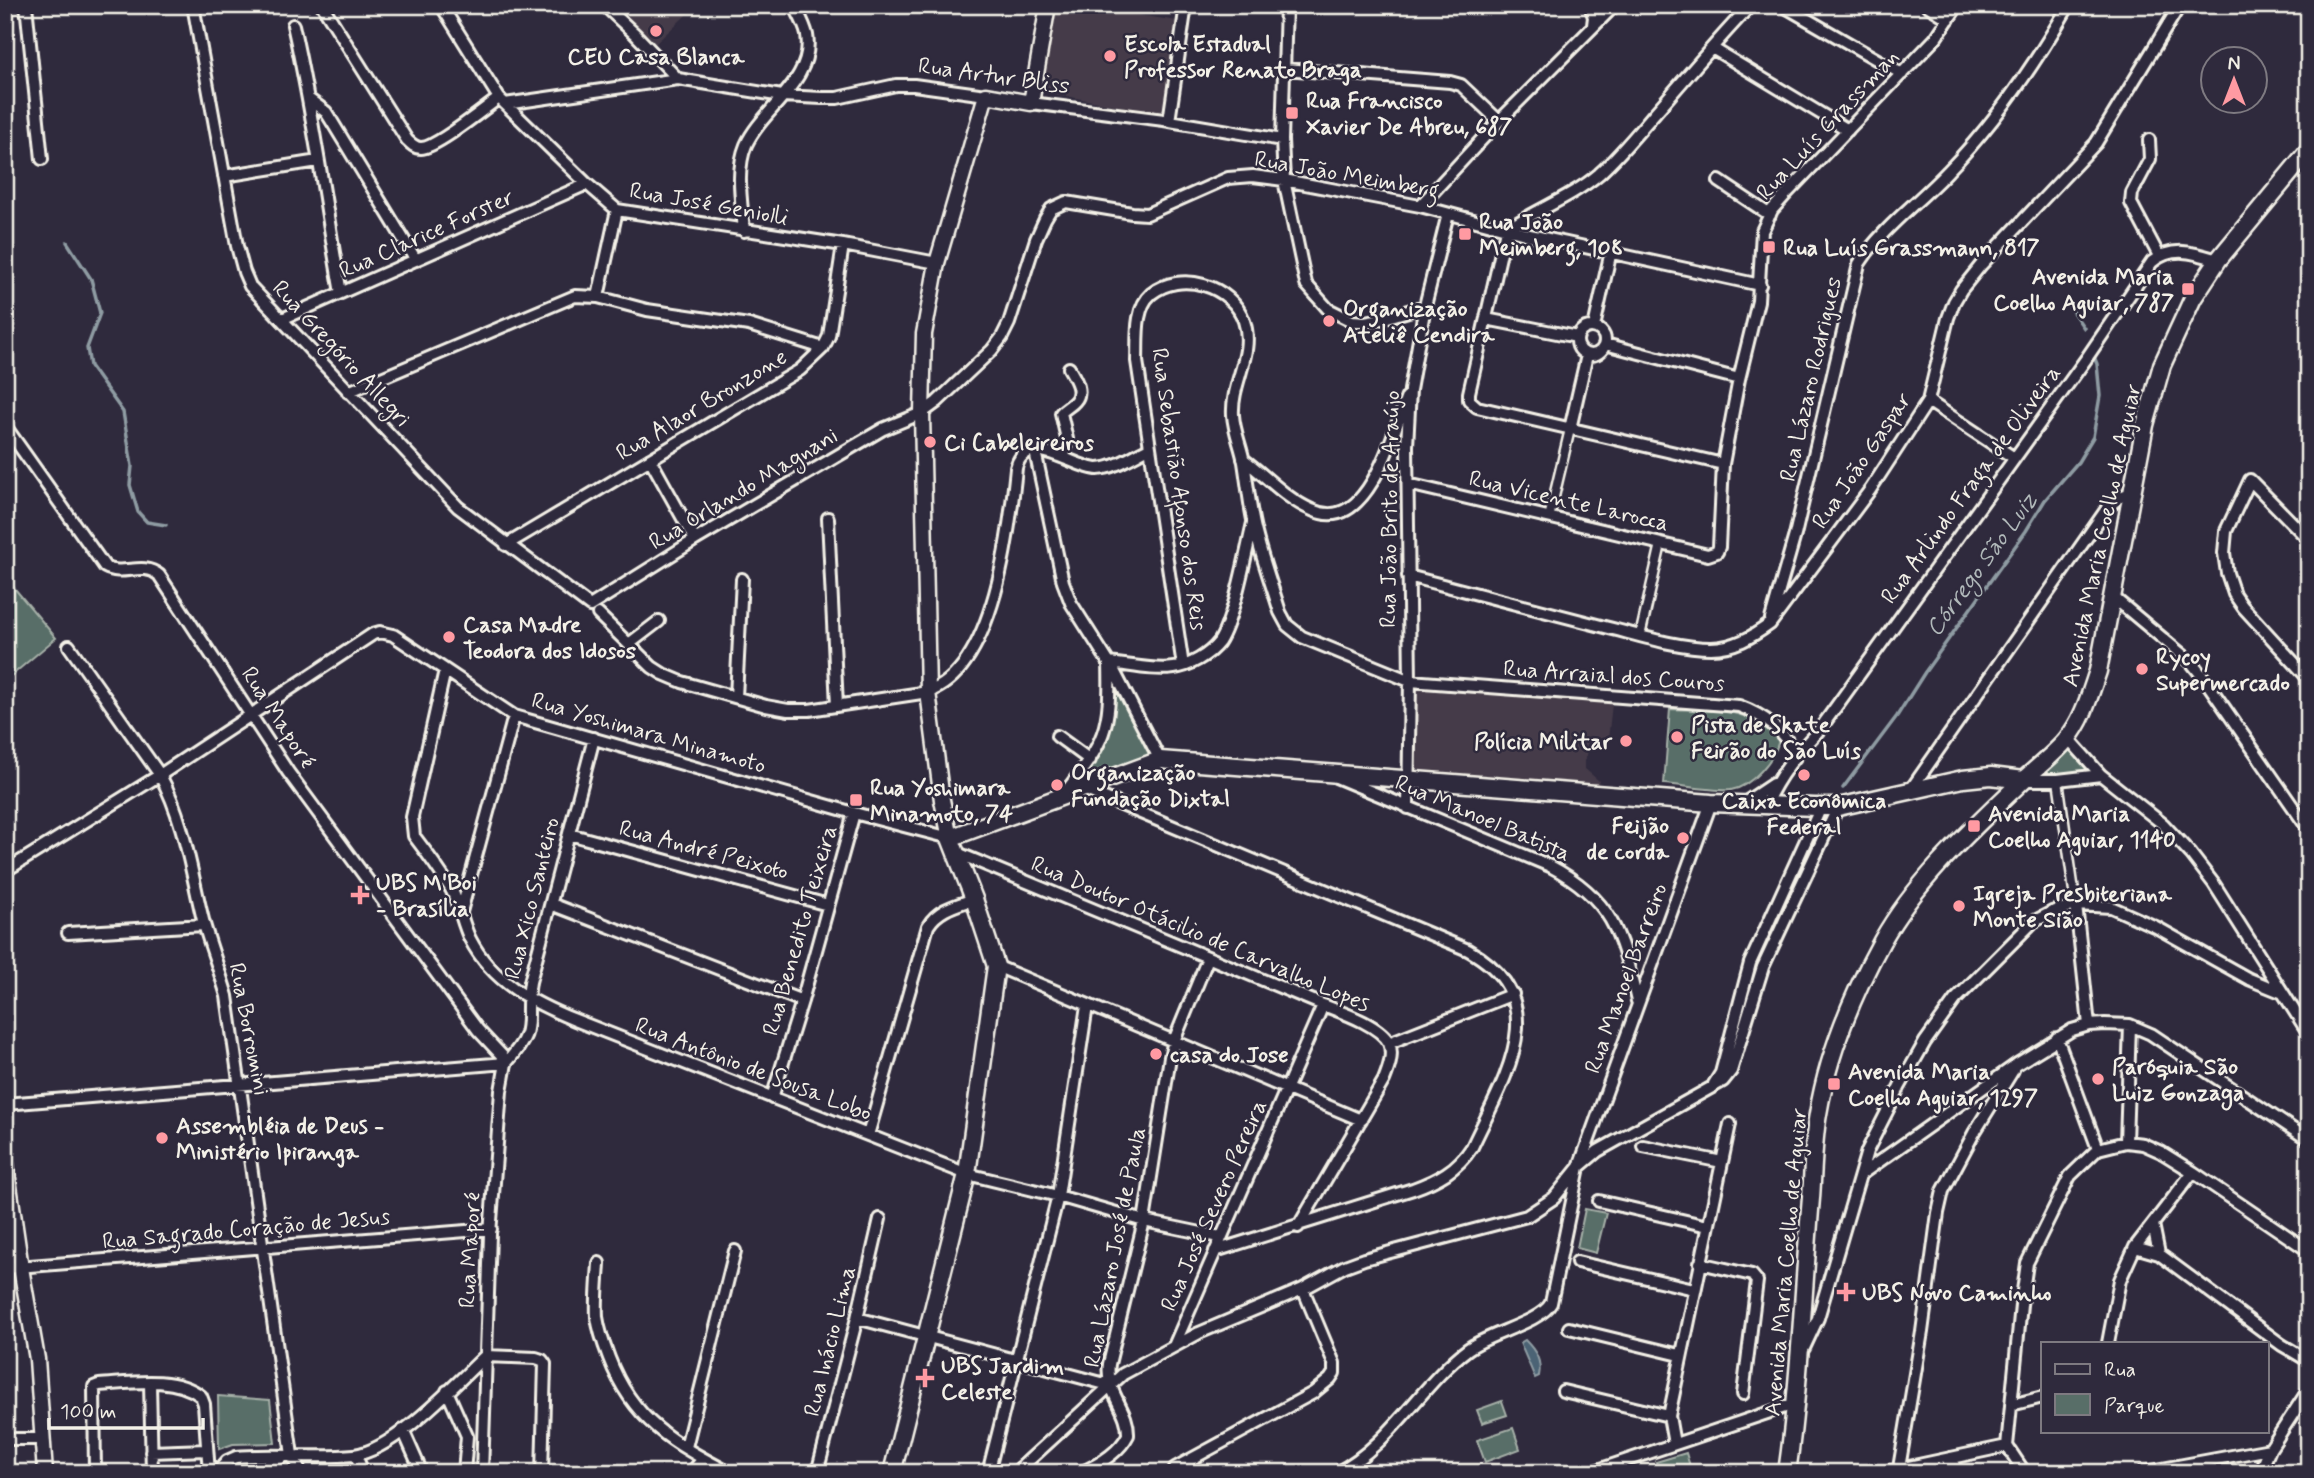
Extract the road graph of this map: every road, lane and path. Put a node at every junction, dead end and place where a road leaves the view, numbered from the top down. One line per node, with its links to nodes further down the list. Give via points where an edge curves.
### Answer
1 (26, 5): 36 (street)
2 (193, 5): 38 (street, Rua Gregório Allegri)
3 (322, 5): 28 (street, via 413,146 430,146)
4 (441, 5): 28 (street, Rua José Geniolli)
5 (604, 5): 24 (street)
6 (794, 5): 25 (street, via 808,37 807,52 798,76)
7 (1048, 5): 29 (street)
8 (1186, 5): 30 (street)
9 (1286, 5): 22 (street)
10 (1590, 5): 20 (street)
11 (1615, 5): 20 (street)
12 (1751, 5): 21 (street)
13 (1782, 5): 23 (street)
14 (1927, 5): 18 (street)
15 (1958, 5): 18 (street, Rua Luís Grassman)
16 (2069, 5): 95 (street, Rua Lázaro Rodrigues, via 1983,132 1858,264)
17 (2180, 5): 69 (street, Rua João Gaspar, via 2095,143 1961,290 1948,318)
18 (1949, 19): 23 (street, Rua Luís Grassman)
19 (293, 24): 27 (street)
20 (1594, 25): 31 (street)
21 (1712, 48): 32 (street); 46 (street, via 1597,175)
22 (1285, 69): 31 (street, via 1450,82 1461,85); 33 (street)
23 (1902, 74): 32 (street, Rua Luís Grassman)
24 (678, 79): 25 (street, Rua Artur Bliss); 28 (street, Rua Artur Bliss)
25 (782, 96): 26 (street, Rua Artur Bliss, via 837,97 897,85); 47 (street, via 752,132 742,158)
26 (986, 96): 29 (street, Rua Artur Bliss); 53 (street)
27 (310, 100): 37 (street); 51 (street, via 326,112)
28 (502, 101): 41 (street, Rua José Geniolli)
29 (1031, 103): 30 (street, Rua Artur Bliss)
30 (1169, 121): 33 (street, Rua Artur Bliss)
31 (1499, 121): 42 (street)
32 (1848, 130): 45 (street, Rua Luís Grassman)
33 (1282, 140): 39 (street)
34 (2149, 140): 50 (street, via 2150,159 2131,204)
35 (2309, 150): 52 (main road, Avenida Maria Coelho de Aguiar)
36 (42, 159)
37 (317, 161): 38 (street); 55 (street)
38 (224, 176): 58 (street, Rua Gregório Allegri, via 244,272 250,286)
39 (1284, 180): 42 (street, Rua João Meimberg); 57 (street, via 1306,284 1328,309 1364,322); 70 (street, Rua João Meimberg, via 1228,178 1147,214 1075,202 1058,204 1036,239 1002,337)
40 (1719, 181): 45 (street)
41 (587, 184): 43 (street, Rua José Geniolli); 51 (street, Rua Clarice Forster)
42 (1420, 206): 44 (street, Rua João Meimberg)
43 (617, 210): 47 (street, Rua José Geniolli); 56 (street)
44 (1448, 214): 46 (street, Rua João Meimberg); 57 (street, Rua João Brito de Araújo)
45 (1770, 215): 54 (street, Rua Luís Grassman, via 1762,231)
46 (1506, 230): 49 (street, Rua João Meimberg); 59 (street)
47 (744, 231): 48 (street, Rua José Geniolli)
48 (843, 245): 53 (street, Rua José Geniolli); 63 (street, Rua Alaor Bronzone, via 833,324)
49 (1611, 251): 54 (street, Rua João Meimberg); 60 (street)
50 (2160, 256): 52 (street, via 2175,251); 76 (street, Rua Arlindo Fraga de Oliveira)
51 (416, 260): 55 (street, Rua Clarice Forster)
52 (2218, 260): 81 (main road, Avenida Maria Coelho de Aguiar, via 2193,298 2162,365)
53 (937, 263): 70 (street, via 924,334)
54 (1760, 285): 66 (street, Rua Luís Grassman)
55 (341, 293): 58 (street, Rua Clarice Forster)
56 (598, 297): 63 (street, via 647,310 749,326); 68 (street, via 568,298)
57 (1425, 306): 67 (street, Rua João Brito de Araújo)
58 (282, 319): 68 (street, Rua Gregório Allegri)
59 (1486, 319): 61 (street); 72 (street, via 1469,400 1477,407)
60 (1594, 327): 61 (street, via 1583,328); 62 (street, via 1603,333)
61 (1577, 338): 64 (street)
62 (1605, 344): 64 (street, via 1598,353); 66 (street)
63 (823, 348): 77 (street, Rua Alaor Bronzone, via 800,370)
64 (1587, 355): 72 (street)
65 (1069, 368): 75 (street, via 1079,389 1076,401 1061,413 1068,439)
66 (1739, 379): 79 (street, Rua Luís Grassman)
67 (1410, 390): 78 (street, via 1370,488 1360,502 1340,513 1306,508); 80 (street, Rua João Brito de Araújo)
68 (348, 392): 88 (street, Rua Gregório Allegri, via 458,507)
69 (1928, 401): 76 (street); 95 (street, Rua João Gaspar, via 1870,489)
70 (922, 413): 85 (street, Rua Orlando Magnani, via 883,429); 104 (street)
71 (5, 426): 107 (street, Rua Maporé, via 105,567 147,568 159,575)
72 (1570, 429): 79 (street); 83 (street)
73 (1149, 448): 75 (street, via 1103,468 1082,467); 78 (street, Rua Sebastião Afonso dos Reis, via 1137,361 1142,311 1159,289 1201,284 1234,301 1247,329 1233,403); 100 (street, Rua Sebastião Afonso dos Reis)
74 (1035, 451): 75 (street, via 1046,450); 99 (street, via 1063,582); 104 (street, via 1017,461 1007,545 978,638 948,680)
75 (1064, 458)
76 (2014, 458): 112 (street, Rua Arlindo Fraga de Oliveira, via 1820,729)
77 (650, 459): 85 (street); 88 (street, Rua Alaor Bronzone)
78 (1243, 459): 84 (street, Rua Sebastião Afonso dos Reis)
79 (1723, 464): 89 (street, Rua Luís Grassman)
80 (1408, 484): 83 (street, Rua Vicente Larocca); 90 (street, Rua João Brito de Araújo)
81 (2132, 493): 92 (main road, Avenida Maria Coelho de Aguiar); 123 (street, via 2119,497 2106,510)
82 (828, 518): 106 (street)
83 (1549, 518): 87 (street, Rua Vicente Larocca)
84 (1254, 522): 100 (street, via 1223,633 1211,650); 103 (street, Rua Sebastião Afonso dos Reis, via 1287,625 1302,637)
85 (695, 540): 93 (street, Rua Orlando Magnani)
86 (2309, 540): 102 (street, via 2250,480 2226,531 2224,553 2234,594)
87 (1661, 544): 89 (street, Rua Vicente Larocca, via 1708,555); 96 (street)
88 (506, 545): 93 (street, Rua Gregório Allegri)
89 (1718, 550)
90 (1408, 576): 96 (street, Rua João Gaspar); 103 (street, Rua João Brito de Araújo)
91 (742, 579): 105 (street)
92 (2113, 597): 111 (main road, Avenida Maria Coelho de Aguiar, via 2098,671 2086,708); 132 (street, via 2203,677)
93 (594, 610): 97 (street, Rua Gregório Allegri)
94 (659, 621): 97 (street)
95 (1770, 624): 96 (street, Rua João Gaspar, via 1750,638 1711,648)
96 (1640, 636)
97 (629, 644): 105 (street, Rua Gregório Allegri, via 663,674)
98 (69, 646): 116 (street, Rua Borromini)
99 (1109, 663): 100 (street, via 1162,669); 113 (street); 114 (street, via 1109,716)
100 (1183, 666)
101 (445, 670): 107 (street, Rua Yoshimara Minamoto, via 393,635 380,632); 108 (street, Rua Yoshimara Minamoto); 140 (street, Rua Antônio de Sousa Lobo, via 412,827)
102 (2309, 679)
103 (1410, 681): 112 (street, Rua Arraial dos Couros, via 1739,706 1771,722); 118 (street, Rua João Brito de Araújo)
104 (928, 692): 106 (street, Rua Gregório Allegri); 134 (street, via 942,800)
105 (736, 697): 106 (street, Rua Gregório Allegri, via 788,710)
106 (837, 706)
107 (253, 715): 116 (street, Rua Yoshimara Minamoto); 158 (street, Rua Maporé, via 288,772 478,1030)
108 (514, 716): 110 (street, Rua Yoshimara Minamoto); 140 (street)
109 (1057, 736): 114 (street)
110 (594, 738): 131 (street, Rua Yoshimara Minamoto); 133 (street, Rua Xico Santeiro)
111 (2068, 738): 117 (street); 119 (main road, Avenida Maria Coelho de Aguiar)
112 (1796, 754): 121 (street, Rua Arlindo Fraga de Oliveira)
113 (1160, 760): 115 (main road); 122 (main road)
114 (1090, 761): 124 (street)
115 (1321, 771): 118 (main road); 130 (street, Rua Manoel Batista)
116 (160, 775): 135 (street, Rua Yoshimara Minamoto); 141 (street, Rua Borromini, via 186,842)
117 (2101, 775): 120 (street); 145 (street, via 2163,824 2191,854)
118 (1408, 780): 125 (main road); 130 (street, Rua João Brito de Araújo)
119 (2023, 780): 120 (street); 123 (main road, via 1991,776); 209 (main road, Avenida Maria Coelho de Aguiar, via 1900,913 1845,1021 1818,1115)
120 (2058, 780): 139 (street)
121 (1776, 782): 126 (street, Rua Arlindo Fraga de Oliveira); 127 (street, Rua Arlindo Fraga de Oliveira)
122 (1081, 788): 124 (main road); 146 (street, via 1468,950 1485,959)
123 (1909, 792): 129 (main road)
124 (1063, 794): 134 (main road, via 968,834)
125 (1711, 803): 126 (main road); 149 (street, Rua Manoel Barreiro)
126 (1743, 805): 127 (main road)
127 (1765, 806): 128 (main road)
128 (1821, 807): 129 (main road); 161 (street, via 1756,948 1721,1073)
129 (1838, 807): 161 (street, via 1763,967 1731,1071)
130 (1408, 808): 149 (street, Rua Manoel Batista, via 1550,866 1594,894 1619,936)
131 (853, 813): 134 (street, Rua Yoshimara Minamoto); 138 (street, Rua Benedito Teixeira)
132 (2309, 830)
133 (569, 834): 137 (street, Rua Xico Santeiro); 138 (street, Rua André Peixoto)
134 (953, 845): 136 (main road); 143 (street, Rua Doutor Otácilio de Carvalho Lopes)
135 (5, 870)
136 (974, 899): 144 (main road); 167 (street, via 944,911 928,926)
137 (551, 904): 147 (street, Rua Xico Santeiro); 148 (street)
138 (828, 905): 148 (street, Rua Benedito Teixeira)
139 (2076, 905): 145 (street, via 2129,913 2225,967); 152 (street); 177 (street, via 2033,922 1955,1000 1900,1086)
140 (461, 912): 147 (street, Rua Antônio de Sousa Lobo, via 480,955)
141 (204, 925): 142 (street); 160 (street, Rua Borromini, via 227,996)
142 (68, 933)
143 (1208, 958): 150 (street, Rua Doutor Otácilio de Carvalho Lopes); 156 (street, Rua Lázaro José de Paula)
144 (996, 967): 151 (street); 176 (main road)
145 (2281, 992): 154 (street)
146 (1513, 994): 157 (street); 184 (street, via 1518,1027 1513,1055 1463,1161 1435,1181)
147 (528, 999): 158 (street, Rua Xico Santeiro, via 528,1033); 163 (street, Rua Antônio de Sousa Lobo)
148 (802, 1001): 163 (street, Rua Benedito Teixeira)
149 (1637, 1003): 174 (street, Rua Manoel Barreiro)
150 (1323, 1005): 157 (street, Rua Doutor Otácilio de Carvalho Lopes, via 1365,1023); 162 (street, Rua José Severo Pereira)
151 (1087, 1006): 156 (street); 178 (street)
152 (2089, 1025): 153 (street); 155 (street)
153 (2130, 1025): 168 (street, via 2151,1034); 169 (street)
154 (2309, 1034)
155 (2057, 1038): 159 (street); 171 (street)
156 (1174, 1041): 162 (street); 181 (street, Rua Lázaro José de Paula)
157 (1389, 1044): 165 (street, via 1389,1068)
158 (507, 1062): 160 (street); 185 (street, Rua Maporé)
159 (2017, 1064): 177 (street); 236 (street, via 1943,1191)
160 (240, 1085): 164 (street); 187 (street, Rua Borromini)
161 (1713, 1087): 174 (street, via 1612,1143)
162 (1288, 1089): 165 (street); 186 (street, Rua José Severo Pereira)
163 (772, 1098): 167 (street, Rua Antônio de Sousa Lobo)
164 (5, 1104)
165 (1361, 1120): 184 (street)
166 (1730, 1124): 173 (street)
167 (868, 1135): 176 (street, Rua Antônio de Sousa Lobo)
168 (2309, 1140)
169 (2126, 1142): 171 (street); 175 (street, via 2143,1144)
170 (1643, 1146): 173 (street)
171 (2098, 1149): 220 (street, via 2070,1176 2027,1263)
172 (5, 1158): 197 (street)
173 (1722, 1162): 183 (street)
174 (1579, 1167): 198 (street, via 1555,1198 1527,1216 1364,1259); 237 (street, via 1548,1309 1471,1346 1455,1359)
175 (2193, 1172): 182 (street); 191 (street)
176 (967, 1174): 178 (street, Rua Antônio de Sousa Lobo); 202 (main road)
177 (1860, 1175): 209 (street, via 1818,1318)
178 (1058, 1196): 181 (street, Rua Antônio de Sousa Lobo); 210 (street)
179 (1599, 1201): 183 (street)
180 (880, 1219): 200 (street, Rua Inácio Lima)
181 (1144, 1221): 186 (street, Rua Antônio de Sousa Lobo); 213 (street, Rua Lázaro José de Paula, via 1109,1364)
182 (2152, 1224): 188 (street); 192 (street)
183 (1708, 1226): 195 (street)
184 (1298, 1227): 190 (street)
185 (491, 1229): 187 (street, Rua Sagrado Coração de Jesus); 208 (street, Rua Maporé)
186 (1220, 1237): 190 (street, Rua José Severo Pereira)
187 (262, 1247): 197 (street, Rua Sagrado Coração de Jesus); 231 (street, Rua Borromini)
188 (2135, 1247): 192 (street); 203 (street, via 2120,1280)
189 (735, 1251): 227 (street)
190 (1215, 1251): 205 (street, Rua José Severo Pereira)
191 (2309, 1251)
192 (2160, 1254): 204 (street)
193 (1577, 1262): 199 (street)
194 (598, 1263): 227 (street, via 600,1334 623,1389 642,1415)
195 (1700, 1263): 199 (street); 217 (street, via 1752,1275 1757,1281)
196 (5, 1268): 197 (street, Rua Sagrado Coração de Jesus)
197 (20, 1268): 224 (street, via 37,1359)
198 (1303, 1289): 205 (street); 235 (street, via 1334,1363 1330,1379 1301,1400)
199 (1694, 1289): 207 (street)
200 (858, 1318): 202 (street); 252 (street, Rua Inácio Lima)
201 (1569, 1328): 207 (street)
202 (927, 1336): 210 (street); 253 (main road)
203 (2108, 1342)
204 (2282, 1345): 206 (street); 211 (street)
205 (1174, 1346): 213 (street)
206 (2268, 1348)
207 (1681, 1355): 221 (street)
208 (485, 1356): 215 (street); 248 (street, Rua Maporé); 249 (street, via 536,1358 545,1364)
209 (1800, 1357): 219 (main road, Avenida Maria Coelho de Aguiar)
210 (1016, 1359): 213 (street); 254 (street)
211 (2309, 1361)
212 (149, 1383): 229 (street, via 181,1385 201,1396); 230 (street); 239 (street, via 94,1387)
213 (1109, 1385): 255 (street); 256 (street, via 1128,1435 1106,1459)
214 (2309, 1389): 228 (street)
215 (447, 1391): 222 (street); 247 (street, via 467,1436)
216 (1563, 1391): 221 (street)
217 (1743, 1394)
218 (2041, 1398): 220 (street)
219 (1797, 1403): 225 (street); 259 (main road, Avenida Maria Coelho de Aguiar)
220 (2011, 1405): 226 (street)
221 (1670, 1416): 225 (street)
222 (403, 1430): 232 (street); 246 (street)
223 (5, 1439): 224 (street)
224 (43, 1439): 238 (street)
225 (1674, 1444): 258 (street)
226 (2007, 1446): 234 (street); 262 (street)
227 (685, 1447): 233 (street)
228 (2270, 1449): 263 (street); 264 (street)
229 (206, 1450): 230 (street); 241 (street)
230 (151, 1452): 240 (street)
231 (288, 1455): 232 (street); 242 (street, via 236,1457); 243 (street); 244 (street, Rua Borromini)
232 (356, 1455): 245 (street)
233 (703, 1458): 250 (street); 251 (street)
234 (1950, 1458): 236 (street); 261 (street)
235 (1175, 1468)
236 (1899, 1468): 260 (street)
237 (1356, 1469): 257 (street)
238 (45, 1473)
239 (95, 1473)
240 (152, 1473)
241 (209, 1473)
242 (217, 1473)
243 (253, 1473)
244 (301, 1473)
245 (363, 1473)
246 (422, 1473)
247 (464, 1473)
248 (482, 1473)
249 (542, 1473)
250 (691, 1473)
251 (730, 1473)
252 (817, 1473)
253 (892, 1473)
254 (988, 1473)
255 (1015, 1473)
256 (1080, 1473)
257 (1336, 1473)
258 (1589, 1473)
259 (1787, 1473)
260 (1881, 1473)
261 (1958, 1473)
262 (2025, 1473)
263 (2140, 1473)
264 (2260, 1473)

